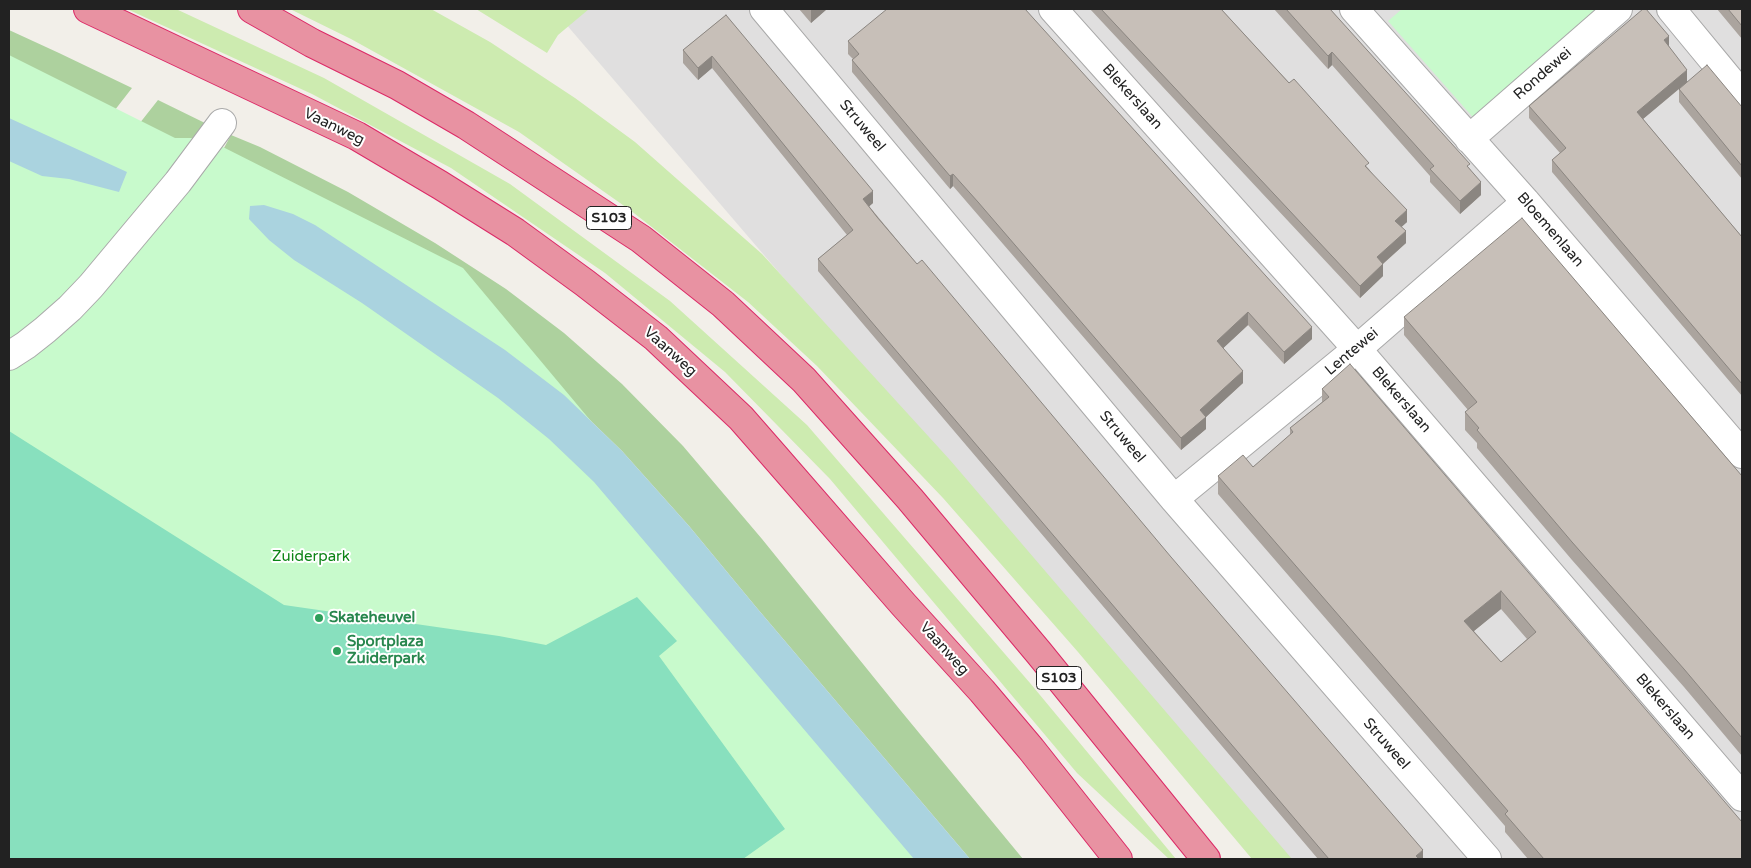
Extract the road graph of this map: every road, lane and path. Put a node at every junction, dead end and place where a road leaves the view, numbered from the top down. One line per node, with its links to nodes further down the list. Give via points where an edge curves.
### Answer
1 (88, 9): 17 (highway, Vaanweg, via 356,136 515,232 656,338 741,418 982,691)
2 (252, 9): 18 (highway, S103, via 466,125 641,239 723,304 804,380 910,499)
3 (764, 9): 15 (street, Struweel)
4 (1053, 9): 12 (street, Blekerslaan)
5 (1354, 9): 10 (street, Bloemenlaan)
6 (1618, 9): 10 (street, Rondewei)
7 (1671, 9): 8 (street)
8 (1742, 95)
9 (222, 122): 13 (street, via 178,182 91,286 46,330)
10 (1469, 139): 11 (street, Bloemenlaan)
11 (1526, 202): 12 (street, Lentewei); 14 (street, Bloemenlaan)
12 (1357, 349): 15 (street, Lentewei); 16 (street, Blekerslaan)
13 (9, 356)
14 (1742, 454)
15 (1174, 499): 19 (street, Struweel)
16 (1742, 797)
17 (1118, 859)
18 (1206, 859)
19 (1487, 859)

